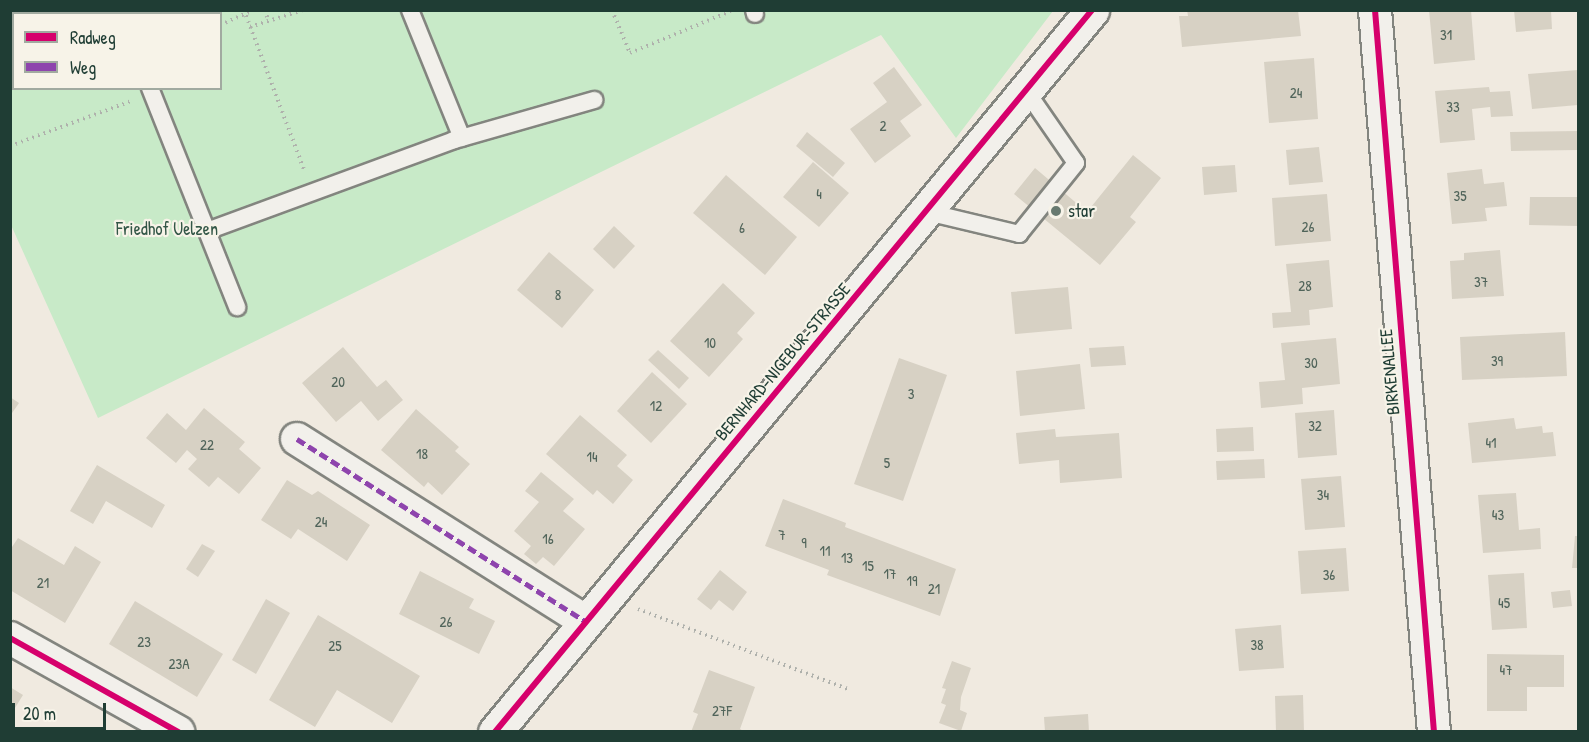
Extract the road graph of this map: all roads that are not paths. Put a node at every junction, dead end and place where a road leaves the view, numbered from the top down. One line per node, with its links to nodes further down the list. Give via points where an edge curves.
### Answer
1 (410, 10): 7 (lane)
2 (1092, 10): 5 (main road, BERNHARD-NIGEBUR-STRASSE)
3 (1375, 10): 16 (street, BIRKENALLEE)
4 (151, 91): 9 (lane)
5 (1026, 92): 8 (main road, BERNHARD-NIGEBUR-STRASSE); 8 (lane, via 1076,163 1019,234)
6 (594, 100): 7 (lane)
7 (462, 138): 9 (lane)
8 (927, 212): 12 (main road, BERNHARD-NIGEBUR-STRASSE)
9 (207, 231): 10 (lane)
10 (237, 307)
11 (297, 439): 12 (street)
12 (586, 622): 15 (main road, BERNHARD-NIGEBUR-STRASSE)
13 (10, 638): 14 (street)
14 (178, 732)
15 (495, 732)
16 (1434, 732)

